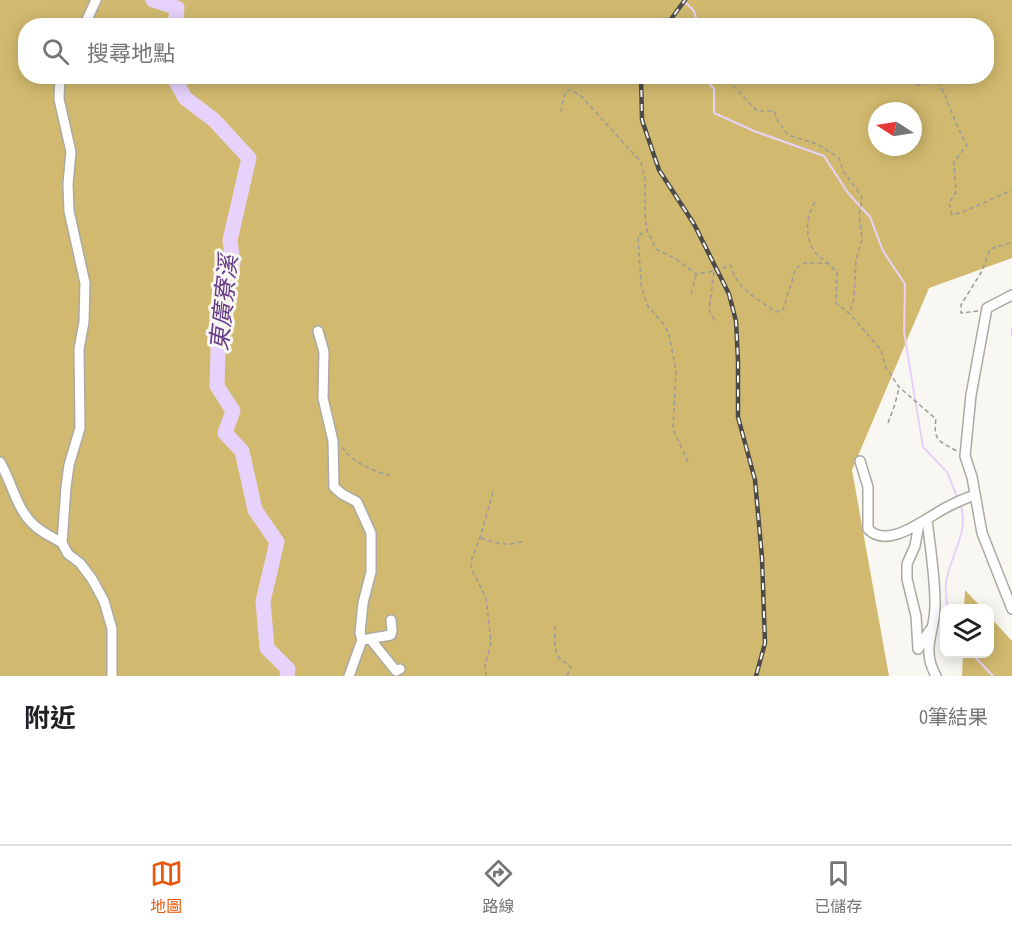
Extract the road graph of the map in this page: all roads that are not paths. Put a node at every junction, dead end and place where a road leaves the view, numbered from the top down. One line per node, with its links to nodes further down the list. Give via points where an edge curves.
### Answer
1 (96, 0): 2 (street)
2 (88, 18)
3 (60, 84): 10 (street, via 59,99 71,152 69,212 85,283 79,349 80,428 67,476)
4 (1012, 295): 8 (street, via 987,309 971,395 965,456)
5 (318, 331): 14 (street, via 324,352 323,398 333,441 334,487 357,502 370,534 370,572 360,633)
6 (860, 461): 9 (street, via 868,487 868,529 874,535 888,537)
7 (0, 462): 10 (street, via 29,520)
8 (975, 495): 9 (street, via 947,506); 11 (street, via 982,533)
9 (923, 522): 13 (street, via 936,606); 13 (street, via 907,564 918,649)
10 (62, 543): 16 (street, via 92,579 104,601 112,629)
11 (1012, 609)
12 (391, 620): 14 (street, via 391,635)
13 (932, 628): 18 (street, via 929,663)
14 (367, 640): 15 (street, via 396,671); 17 (street)
15 (400, 669)
16 (112, 676)
17 (349, 676)
18 (936, 676)

